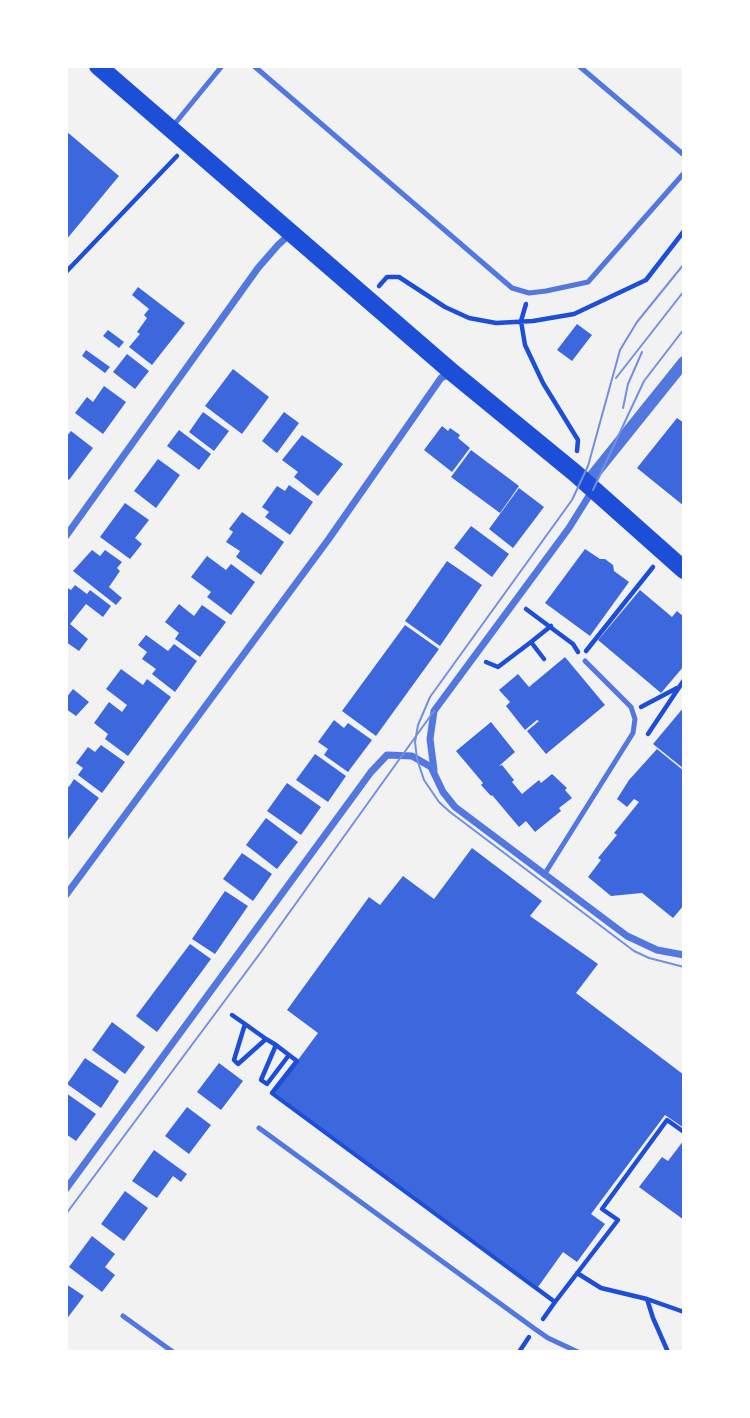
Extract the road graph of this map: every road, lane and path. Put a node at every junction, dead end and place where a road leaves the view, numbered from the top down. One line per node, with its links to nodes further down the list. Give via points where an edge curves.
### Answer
1 (97, 66): 5 (main road)
2 (222, 66): 5 (lane)
3 (254, 66): 12 (lane, via 512,288)
4 (579, 66): 7 (lane)
5 (170, 130): 6 (main road)
6 (187, 145): 10 (main road); 11 (path)
7 (684, 155)
8 (684, 173): 12 (lane, via 588,282)
9 (684, 232): 14 (path, via 646,280 574,314)
10 (291, 233): 13 (main road); 18 (street, via 258,268)
11 (66, 272)
12 (529, 293): 14 (path)
13 (368, 299): 14 (path, via 387,277 399,277 469,318); 16 (main road)
14 (521, 321): 17 (path, via 525,345 542,383 578,440)
15 (684, 362): 17 (street)
16 (453, 373): 17 (main road); 32 (street, via 441,378 328,540)
17 (584, 482): 19 (main road); 21 (street, via 569,528)
18 (66, 536)
19 (664, 553): 20 (main road); 27 (path)
20 (684, 570)
21 (515, 601): 22 (path); 25 (street)
22 (551, 626): 23 (path); 24 (path)
23 (531, 642): 25 (path, via 498,667); 26 (path)
24 (573, 643)
25 (475, 657): 30 (street, via 434,711 430,739)
26 (544, 659)
27 (583, 659): 29 (lane)
28 (678, 688): 29 (path)
29 (632, 712): 31 (lane, via 632,733)
30 (434, 770): 31 (street, via 455,807); 41 (street, via 411,756 387,755 371,772)
31 (544, 875): 33 (street, via 627,936 657,950)
32 (66, 895)
33 (684, 955)
34 (232, 1015): 35 (path)
35 (245, 1024): 36 (path); 36 (path, via 234,1060 238,1064)
36 (266, 1038): 37 (path)
37 (276, 1045): 38 (path); 38 (path, via 261,1080 267,1084)
38 (289, 1055): 44 (path, via 297,1061 271,1093)
39 (260, 1128): 47 (lane)
40 (684, 1132): 42 (path, via 667,1120 602,1209 618,1220)
41 (66, 1189)
42 (576, 1273): 43 (path, via 601,1287); 44 (path)
43 (648, 1299): 45 (path); 51 (path)
44 (555, 1302): 47 (path)
45 (684, 1312)
46 (123, 1315): 48 (lane)
47 (535, 1329): 49 (path); 50 (lane)
48 (173, 1352)
49 (519, 1352)
50 (578, 1352)
51 (668, 1352)

